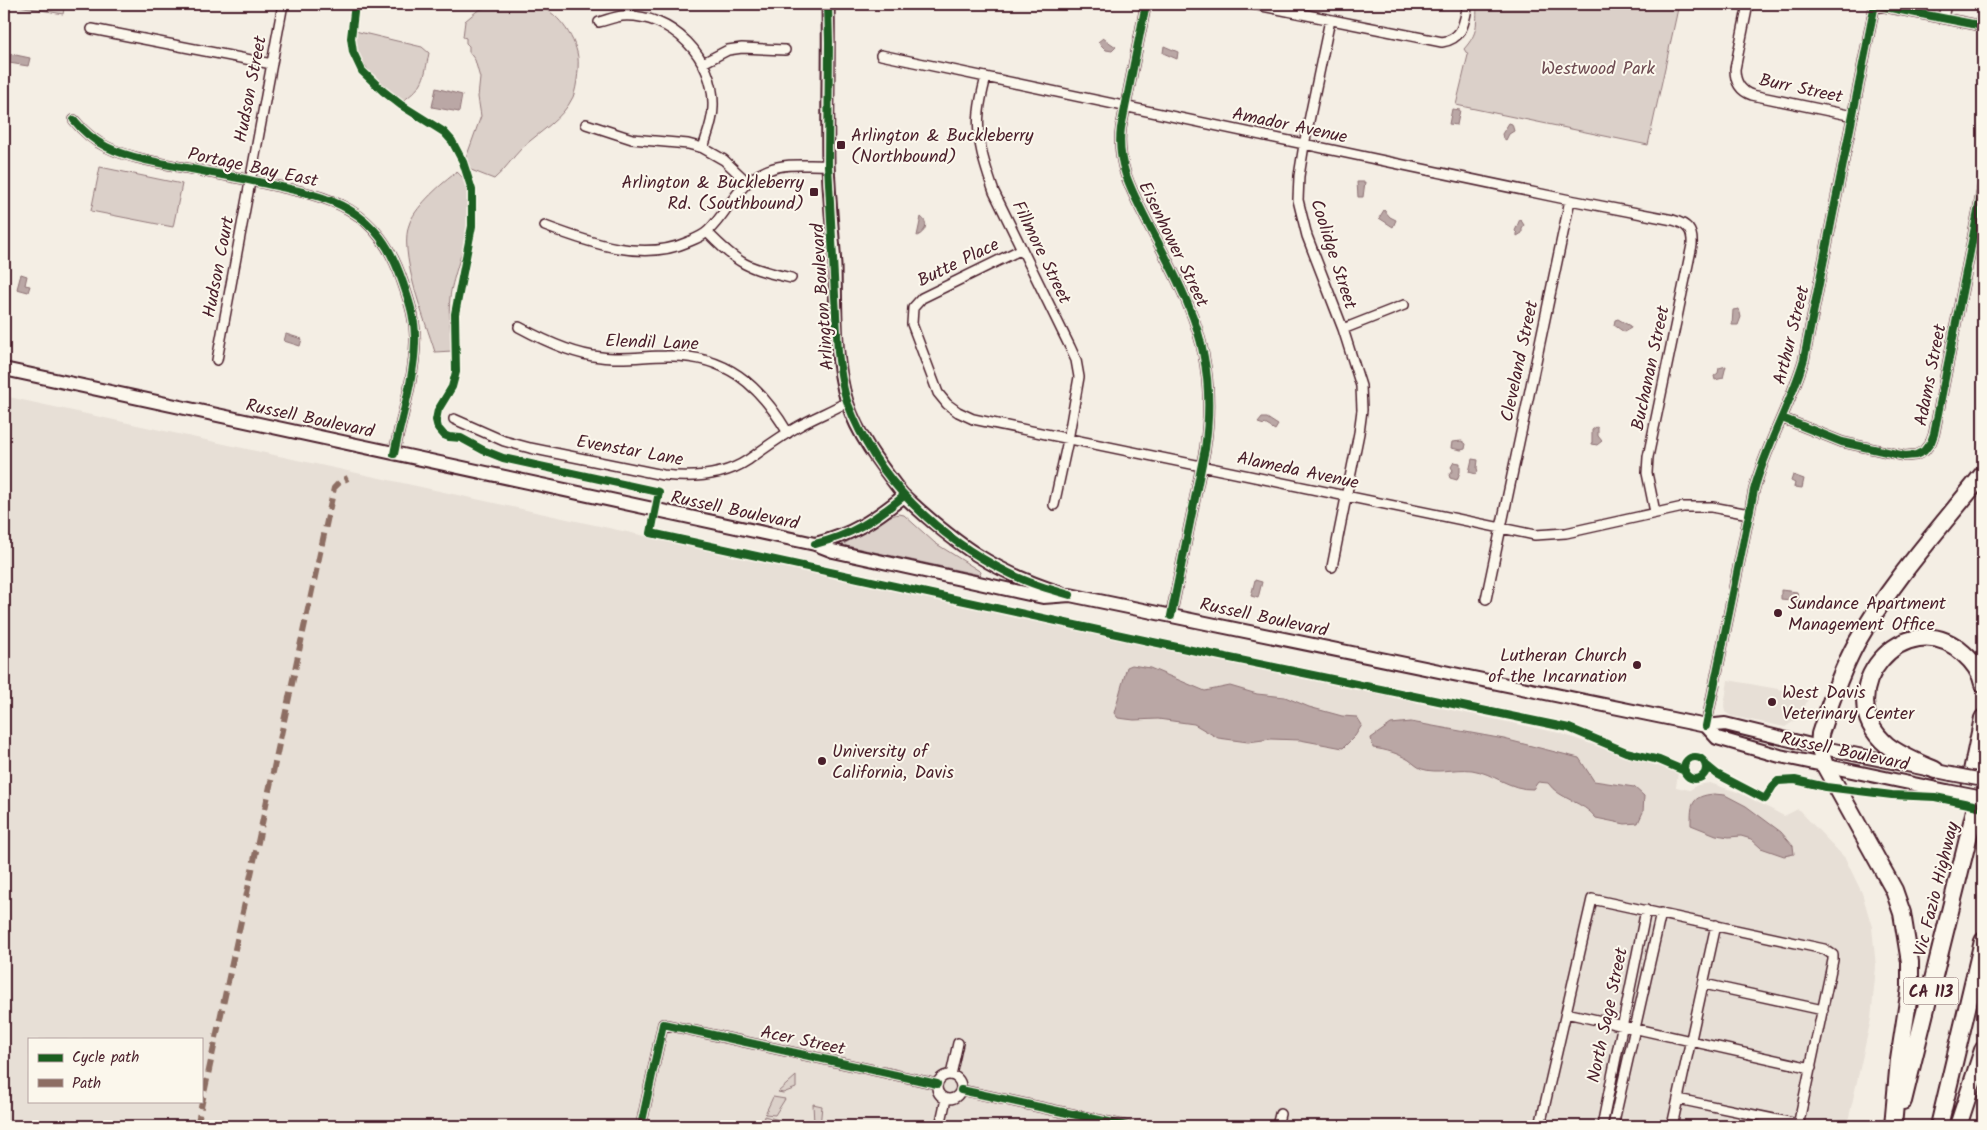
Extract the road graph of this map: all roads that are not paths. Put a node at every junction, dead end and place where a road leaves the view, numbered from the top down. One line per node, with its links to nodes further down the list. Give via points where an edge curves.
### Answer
1 (283, 4): 17 (street, Hudson Street)
2 (828, 4): 25 (street, Arlington Boulevard)
3 (1146, 4): 19 (street, Eisenhower Street)
4 (1252, 4): 10 (street)
5 (1468, 4): 10 (street, via 1460,33 1451,40 1437,41)
6 (1748, 4): 20 (street, Burr Street, via 1735,69 1741,90)
7 (1875, 4): 9 (street); 20 (street, Arthur Street)
8 (1946, 4): 9 (street)
9 (1943, 18): 12 (street)
10 (1330, 20): 23 (street, Coolidge Street)
11 (600, 22): 16 (street, via 622,16 646,18 665,25 686,40)
12 (1983, 26)
13 (92, 29): 17 (street)
14 (785, 50): 16 (street, via 728,50)
15 (881, 55): 18 (street, Amador Avenue)
16 (703, 63): 24 (street, via 713,100 712,118)
17 (272, 64): 26 (street, Hudson Street)
18 (986, 77): 19 (street, Amador Avenue); 33 (street, Fillmore Street, via 979,112 982,156 994,192)
19 (1124, 107): 23 (street, Amador Avenue); 47 (street, Eisenhower Street, via 1120,143 1124,172 1184,296 1201,344 1209,408)
20 (1853, 116): 42 (street, Arthur Street, via 1804,359)
21 (74, 120): 26 (street, Portage Bay East, via 84,132 120,154)
22 (586, 124): 24 (street, via 632,139)
23 (1304, 145): 29 (street, Amador Avenue); 38 (street, Coolidge Street, via 1298,200 1307,236)
24 (703, 148): 27 (street, via 724,160)
25 (828, 164): 27 (street, via 775,167); 41 (street, Arlington Boulevard, via 838,352)
26 (250, 180): 39 (street, Hudson Court); 46 (street, Portage Bay East, via 311,193 341,205 368,224 393,258 412,312 416,339)
27 (746, 181): 32 (street)
28 (1983, 186): 42 (street, Adams Street, via 1933,438 1928,446 1920,453 1905,456 1842,442)
29 (1570, 200): 31 (street, Amador Avenue, via 1674,220); 54 (street, Cleveland Street)
30 (545, 226): 32 (street, via 587,240 648,252 678,246)
31 (1690, 230): 52 (street, Buchanan Street, via 1692,245 1648,457 1647,473)
32 (707, 232): 34 (street, via 730,256 748,267)
33 (1022, 249): 36 (street, Butte Place, via 923,297); 45 (street, Fillmore Street, via 1076,360 1079,377)
34 (791, 278)
35 (1404, 305): 38 (street)
36 (912, 308): 45 (street, Alameda Avenue, via 912,324 930,374 947,404 973,419)
37 (520, 327): 44 (street, Elendil Lane, via 564,347 598,357 667,356 708,360 753,385)
38 (1342, 329): 50 (street, Coolidge Street, via 1362,386 1359,433)
39 (217, 360)
40 (4, 369): 46 (main road, Russell Boulevard)
41 (847, 402): 44 (street, Evenstar Lane); 49 (street, Arlington Boulevard, via 865,440)
42 (1782, 418): 53 (street, Arthur Street, via 1761,468)
43 (454, 419): 44 (street, Evenstar Lane, via 504,441 530,448 681,477 730,469)
44 (788, 433)
45 (1068, 440): 47 (street, Alameda Avenue); 51 (street, Fillmore Street)
46 (394, 454): 55 (main road, Russell Boulevard)
47 (1201, 467): 50 (street, Alameda Avenue); 59 (street, Eisenhower Street)
48 (1983, 474): 63 (highway, via 1889,592 1866,626 1839,680 1820,734)
49 (904, 496): 55 (main road, Russell Boulevard, via 853,532); 57 (main road, Arlington Boulevard, via 971,553 1018,578)
50 (1346, 497): 54 (street, Alameda Avenue); 56 (street, Coolidge Street)
51 (1054, 505)
52 (1655, 512): 53 (street, Alameda Avenue, via 1698,506); 54 (street, Alameda Avenue, via 1566,533 1534,535)
53 (1749, 514): 62 (street, Arthur Street)
54 (1501, 528): 58 (street, Cleveland Street)
55 (815, 544): 57 (main road, Russell Boulevard, via 833,551 1043,597)
56 (1332, 568)
57 (1070, 595): 59 (main road, Russell Boulevard)
58 (1486, 599)
59 (1171, 616): 62 (main road, Russell Boulevard)
60 (1983, 684): 65 (highway, via 1978,669 1960,650 1936,640 1923,638 1901,643 1876,664 1866,688 1866,712 1870,723 1893,749)
61 (1983, 718): 68 (highway, via 1972,771)
62 (1706, 726): 63 (main road, Russell Boulevard, via 1724,724); 64 (main road, Russell Boulevard, via 1717,738)
63 (1819, 747): 64 (highway); 65 (main road, Russell Boulevard)
64 (1825, 766): 67 (main road, Russell Boulevard, bridge); 97 (highway, via 1894,890 1906,929 1910,988 1899,1060)
65 (1935, 770): 66 (main road, Russell Boulevard, bridge)
66 (1983, 779): 68 (highway, Vic Fazio Highway / CA 113)
67 (1983, 798)
68 (1965, 856): 97 (highway, Vic Fazio Highway / CA 113)
69 (1646, 910): 70 (street); 75 (street, via 1592,899); 76 (street, North Sage Street)
70 (1661, 913): 71 (street); 77 (street, North Sage Street)
71 (1716, 925): 73 (street); 74 (street, via 1828,951 1834,960)
72 (1983, 941): 98 (highway, CA 113)
73 (1704, 984): 74 (street); 78 (street)
74 (1823, 1010): 81 (street)
75 (1566, 1013): 76 (street); 93 (street)
76 (1622, 1026): 77 (street); 94 (street, North Sage Street)
77 (1634, 1028): 78 (street); 95 (street, North Sage Street)
78 (1691, 1042): 81 (street); 86 (street)
79 (958, 1043): 82 (street)
80 (1983, 1050): 99 (highway)
81 (1811, 1068): 88 (street)
82 (951, 1075): 83 (street, via 941,1078); 84 (street, via 958,1079)
83 (937, 1084): 85 (street, via 939,1095); 89 (street, Acer Street, via 663,1024)
84 (961, 1090): 85 (street, via 957,1096); 91 (street)
85 (946, 1099): 90 (street)
86 (1678, 1099): 88 (street); 96 (street)
87 (1280, 1114): 92 (street)
88 (1798, 1125)
89 (641, 1126)
90 (940, 1126)
91 (1127, 1126)
92 (1277, 1126)
93 (1540, 1126)
94 (1602, 1126)
95 (1612, 1126)
96 (1672, 1126)
97 (1895, 1126)
98 (1939, 1126)
99 (1958, 1126)

